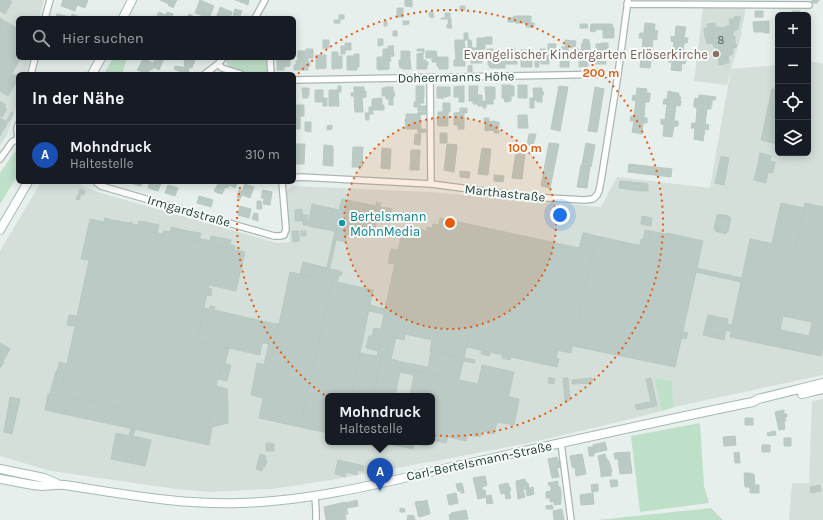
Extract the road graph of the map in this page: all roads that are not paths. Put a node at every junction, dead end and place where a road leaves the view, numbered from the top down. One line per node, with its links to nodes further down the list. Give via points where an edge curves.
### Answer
1 (50, 0): 6 (street)
2 (132, 0): 7 (main road)
3 (265, 0): 8 (street)
4 (628, 2): 5 (street); 19 (street)
5 (809, 5)
6 (46, 16)
7 (124, 16)
8 (257, 16)
9 (34, 60): 14 (street)
10 (100, 60): 15 (main road)
11 (221, 60): 13 (street)
12 (270, 60): 18 (street)
13 (218, 64): 16 (street); 17 (street)
14 (32, 72)
15 (93, 72)
16 (208, 72)
17 (235, 72)
18 (271, 72)
19 (618, 74): 20 (street, Doheermanns Höhe); 28 (street, Marthastraße, via 599,191 593,199 532,197)
20 (430, 78): 21 (street, Doheermanns Höhe); 28 (street)
21 (296, 80)
22 (16, 140): 23 (street)
23 (0, 159)
24 (296, 178): 28 (street, Marthastraße)
25 (27, 184): 29 (main road)
26 (98, 184): 27 (street, Irmgardstraße, via 280,236 284,235 286,229)
27 (282, 184)
28 (431, 184)
29 (0, 230)
30 (823, 383): 32 (main road, Carl-Bertelsmann-Straße)
31 (823, 389): 32 (main road, Carl-Bertelsmann-Straße, via 758,404)
32 (754, 402): 33 (main road, Carl-Bertelsmann-Straße)
33 (562, 443): 37 (main road, Carl-Bertelsmann-Straße); 39 (street)
34 (0, 469): 36 (main road, Carl-Bertelsmann-Straße, via 44,478)
35 (0, 479): 36 (main road, Carl-Bertelsmann-Straße, via 43,486)
36 (59, 484): 37 (main road, Carl-Bertelsmann-Straße, via 208,504)
37 (315, 497): 38 (street)
38 (316, 520)
39 (571, 520)

